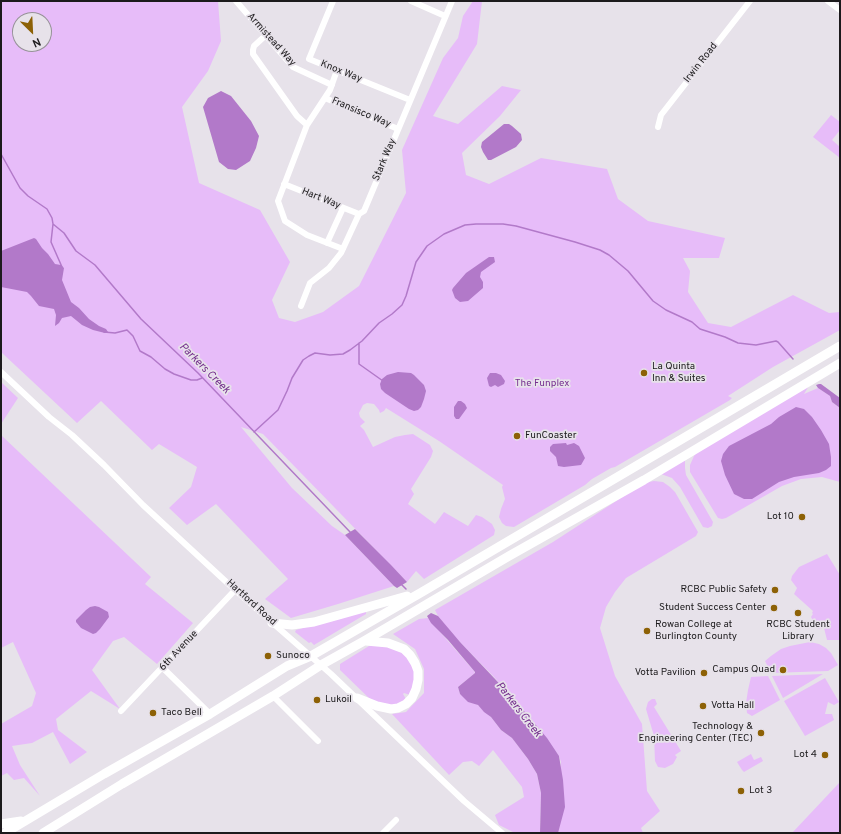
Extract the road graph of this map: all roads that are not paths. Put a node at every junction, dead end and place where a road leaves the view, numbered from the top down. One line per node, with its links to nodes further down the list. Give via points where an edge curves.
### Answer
1 (236, 1): 9 (street, Armistead Way)
2 (333, 1): 10 (street, Knox Way, via 309,59)
3 (411, 1): 8 (street)
4 (452, 1): 8 (street, Stark Way)
5 (750, 1): 15 (street, Irwin Road, via 661,115)
6 (828, 1): 7 (street)
7 (840, 10)
8 (444, 16): 13 (street, Stark Way)
9 (266, 35): 11 (street, Armistead Way, via 293,67); 14 (street, via 254,46 254,54 297,116)
10 (337, 70): 11 (street); 13 (street, Knox Way)
11 (332, 85): 12 (street)
12 (325, 98): 14 (street); 16 (street, Fransisco Way)
13 (410, 100): 16 (street, Stark Way)
14 (308, 125): 17 (street)
15 (658, 128)
16 (398, 129): 19 (street, Stark Way, via 364,211)
17 (284, 184): 18 (street, Hart Way); 20 (street, via 278,201 285,221 306,235)
18 (343, 208): 19 (street, Hart Way); 20 (street)
19 (358, 214): 21 (street, Stark Way)
20 (327, 243): 21 (street)
21 (343, 248): 22 (street, Stark Way, via 328,268 310,283)
22 (300, 306)
23 (840, 346): 27 (highway)
24 (840, 363): 29 (highway)
25 (1, 372): 26 (street, Hartford Road, via 72,435)
26 (235, 590): 28 (street, Hartford Road); 32 (street, 6th Avenue)
27 (422, 592): 28 (highway, via 314,622 292,625); 30 (highway)
28 (272, 622): 30 (street, Hartford Road)
29 (364, 642): 31 (highway); 34 (highway, via 388,643 404,649 415,663 418,680 412,698 398,708 377,706)
30 (311, 656): 31 (street, Hartford Road); 36 (highway, via 287,666)
31 (321, 665): 33 (highway); 34 (street, Hartford Road)
32 (163, 668): 35 (street, 6th Avenue); 36 (street)
33 (273, 696): 37 (street); 42 (highway)
34 (357, 698): 44 (street, Hartford Road, via 464,801)
35 (121, 711)
36 (210, 714): 38 (highway)
37 (318, 741)
38 (27, 820): 40 (highway); 41 (highway)
39 (396, 820): 43 (street)
40 (1, 824)
41 (5, 833)
42 (43, 833)
43 (383, 833)
44 (502, 833)

